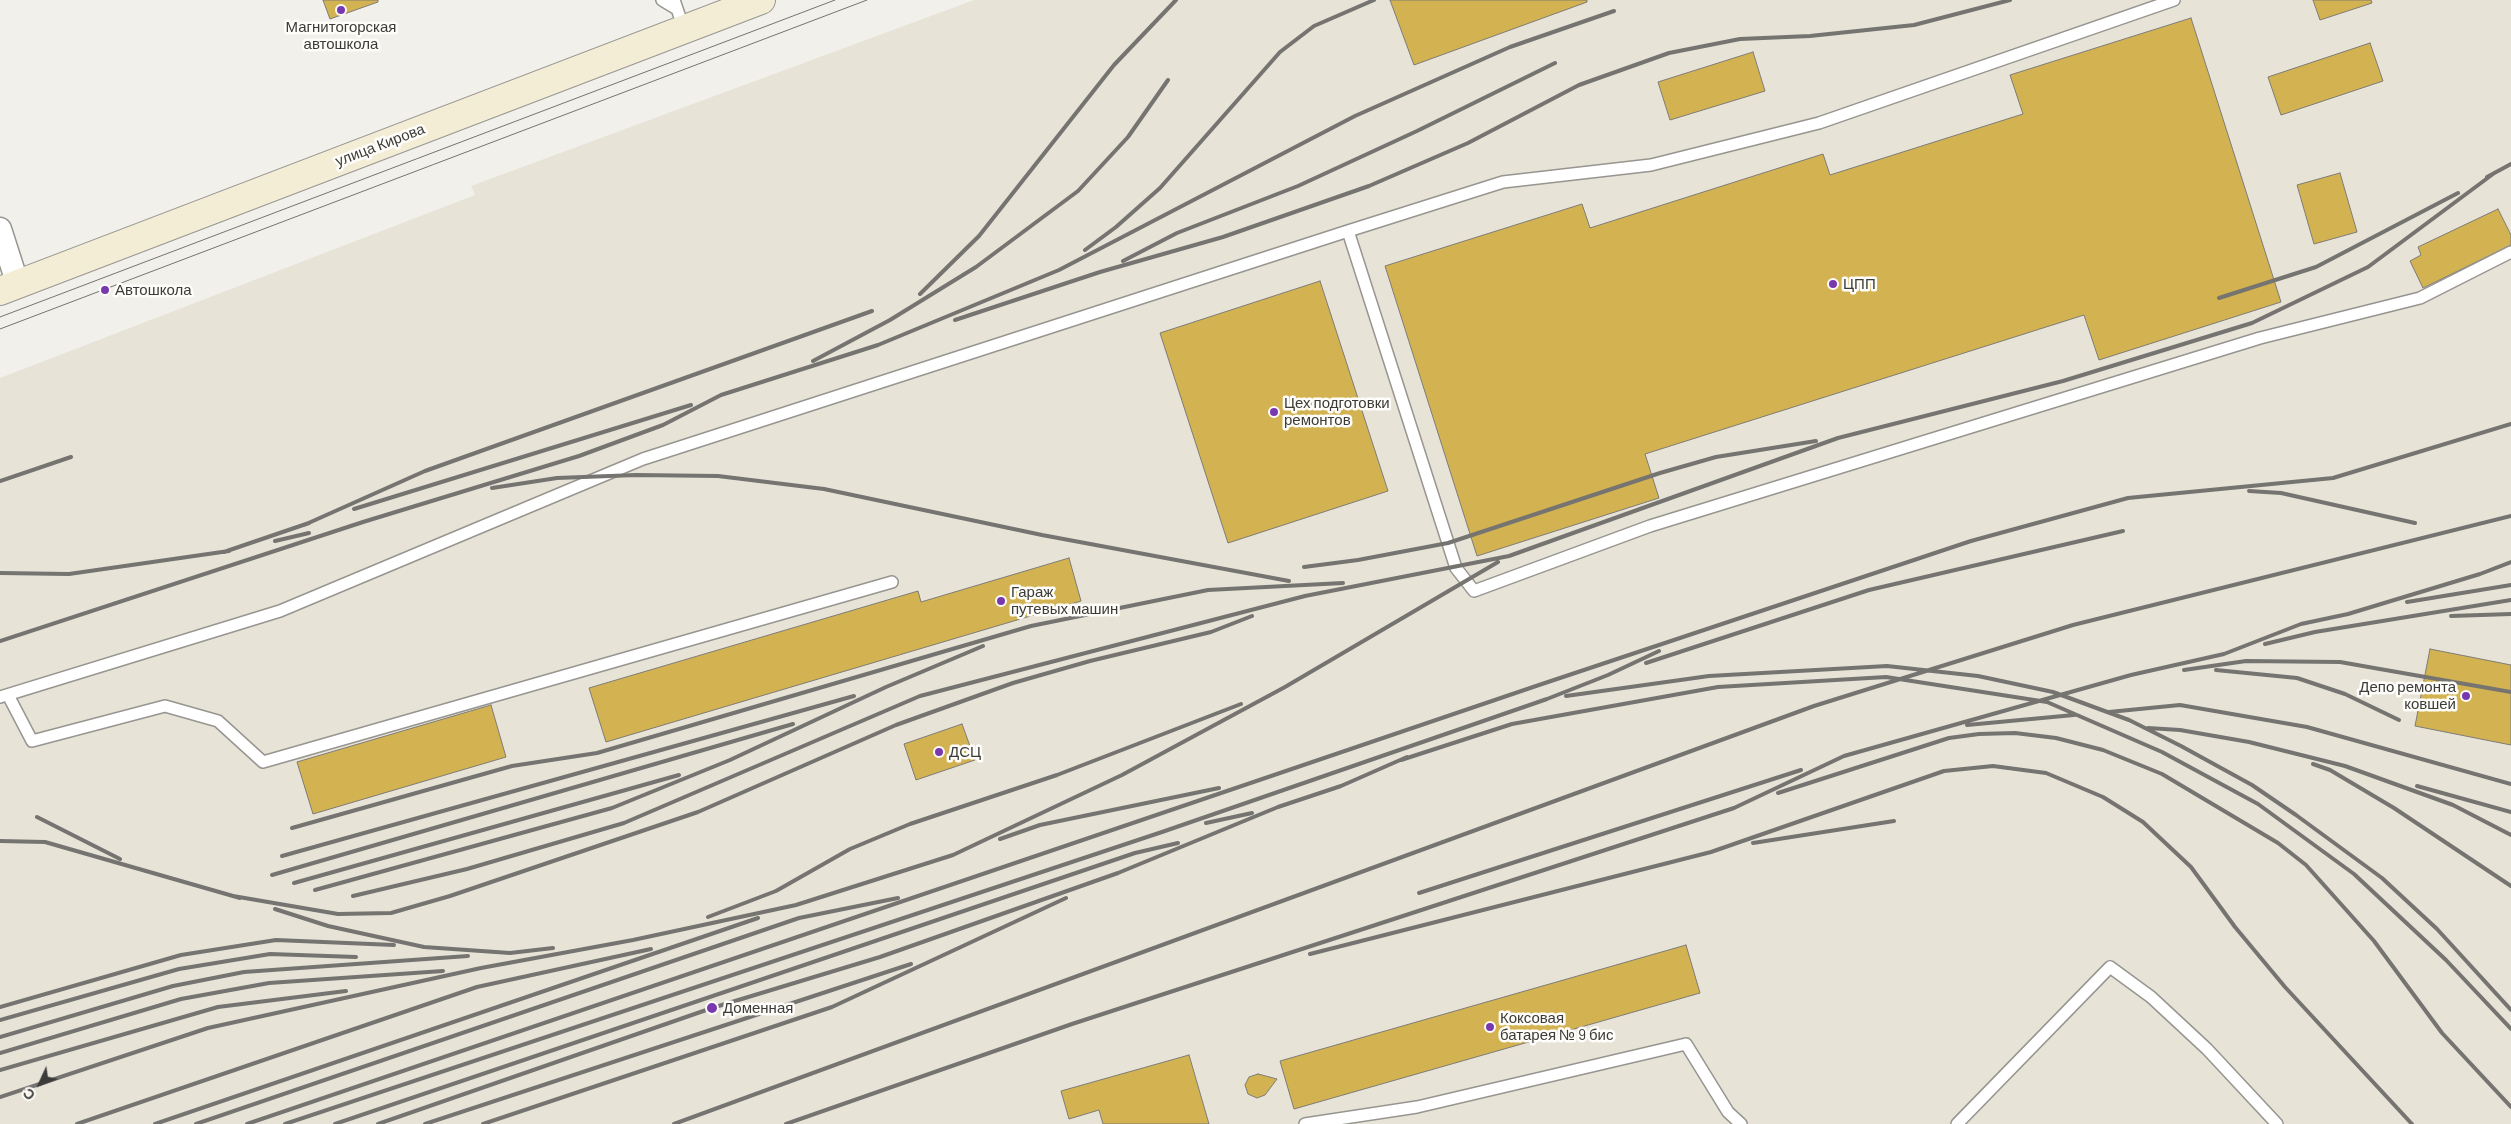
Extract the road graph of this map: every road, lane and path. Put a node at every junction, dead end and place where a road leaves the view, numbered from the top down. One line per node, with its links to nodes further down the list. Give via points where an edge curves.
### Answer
1 (662, 0): 4 (lane)
2 (2174, 0): 6 (lane, via 1819,122 1651,165 1503,182)
3 (754, 1): 4 (main road, улица Кирова)
4 (678, 12): 8 (main road, улица Кирова)
5 (0, 229): 8 (street)
6 (1348, 231): 7 (lane, via 1456,568 1474,590 1669,520 2260,338 2420,298); 10 (lane, via 643,459 280,611)
7 (2511, 252)
8 (9, 288)
9 (892, 582): 10 (lane, via 263,762 218,721 165,706 32,741)
10 (4, 696)
11 (1306, 1124): 12 (lane, via 1417,1107 1686,1044 1728,1112)
12 (1741, 1124)
13 (1958, 1124): 14 (lane, via 2110,967 2151,997 2207,1049)
14 (2277, 1124)

